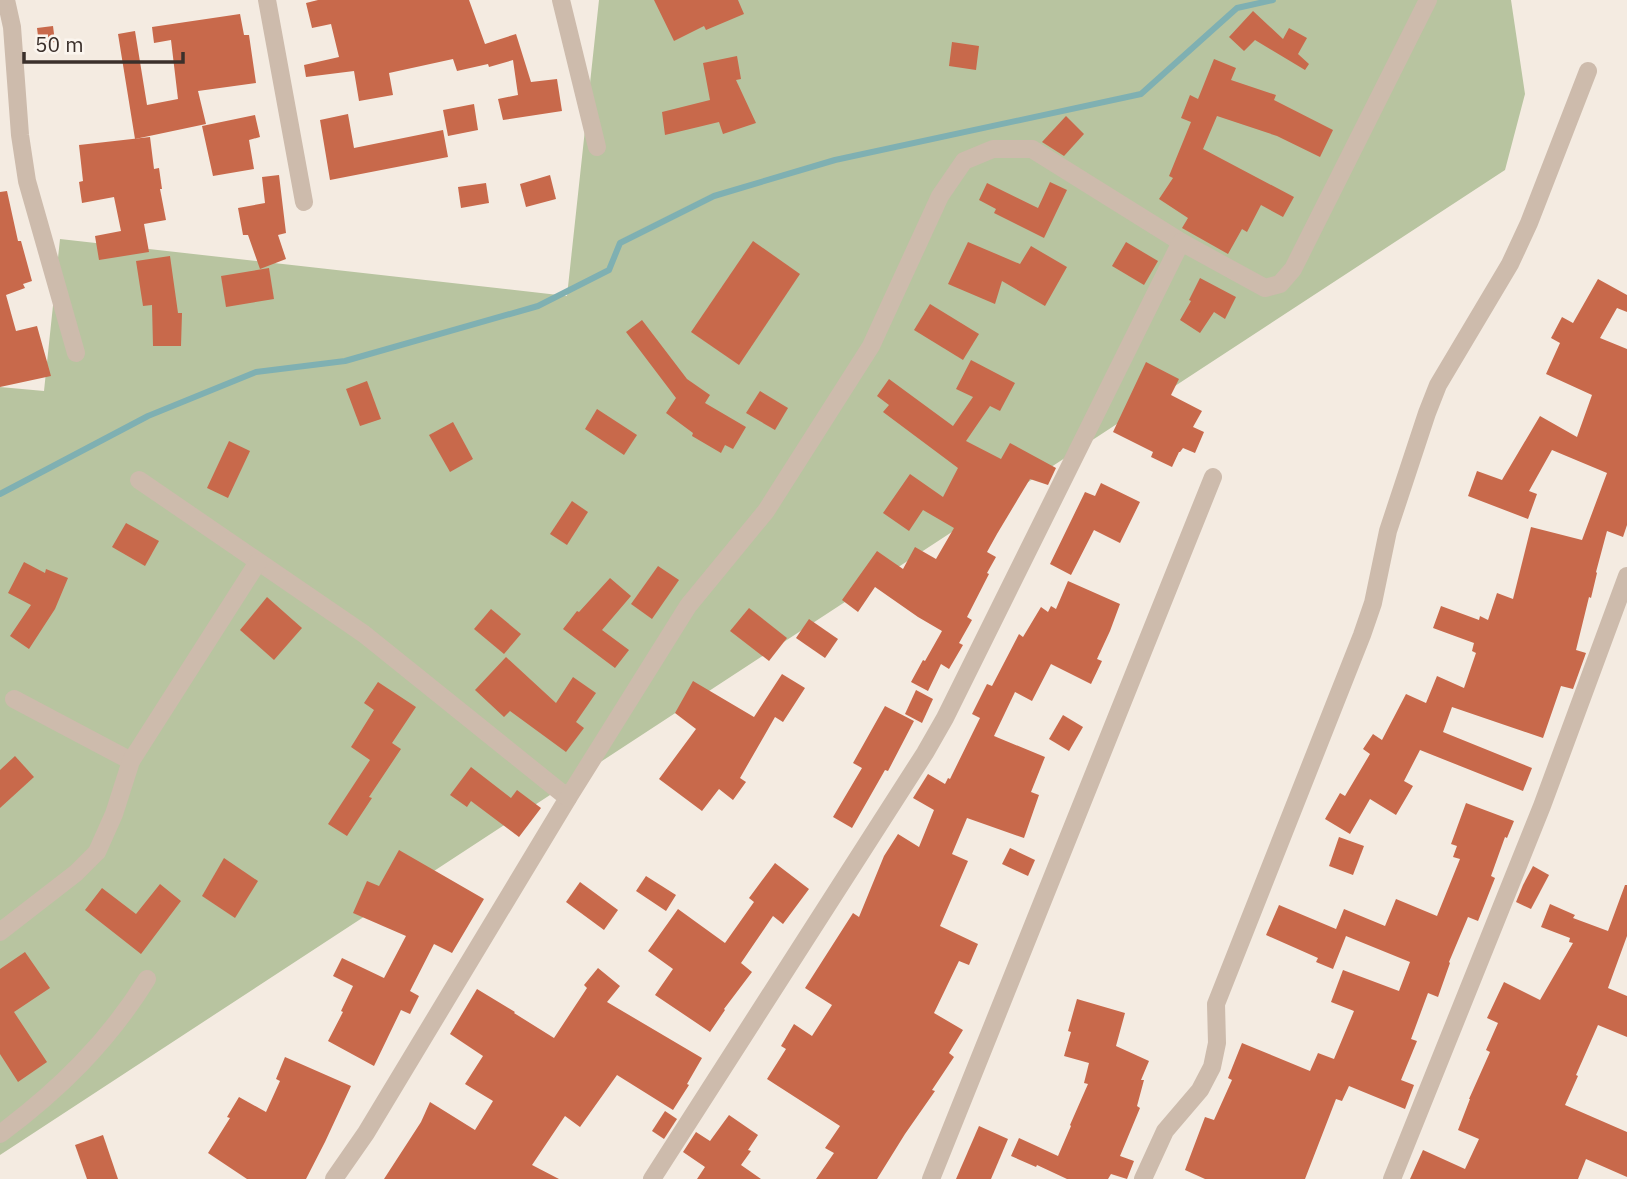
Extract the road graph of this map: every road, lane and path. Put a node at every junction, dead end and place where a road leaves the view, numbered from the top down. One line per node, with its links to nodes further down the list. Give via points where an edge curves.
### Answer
1 (6, 0): 9 (street, via 27,181)
2 (267, 0): 7 (street)
3 (561, 0): 6 (street)
4 (1427, 0): 8 (street, via 1293,269 1280,284 1265,289)
5 (1588, 71): 23 (street, via 1510,264 1438,385 1427,413 1388,531 1362,635 1216,1004 1212,1067 1200,1090 1165,1131)
6 (597, 147)
7 (304, 202)
8 (1181, 242): 16 (street, via 1032,149 993,149 964,161 940,196 871,346 766,510 688,606); 21 (street, via 945,718)
9 (76, 353)
10 (1213, 477): 22 (street)
11 (139, 480): 12 (street)
12 (258, 562): 15 (street); 16 (street, via 364,634)
13 (1627, 576): 24 (street, via 1542,806)
14 (14, 699): 15 (street)
15 (131, 761): 17 (street, via 97,852)
16 (568, 798): 20 (street)
17 (0, 932)
18 (146, 979): 19 (street, via 96,1049)
19 (0, 1134)
20 (334, 1179)
21 (652, 1179)
22 (930, 1179)
23 (1143, 1179)
24 (1392, 1179)

